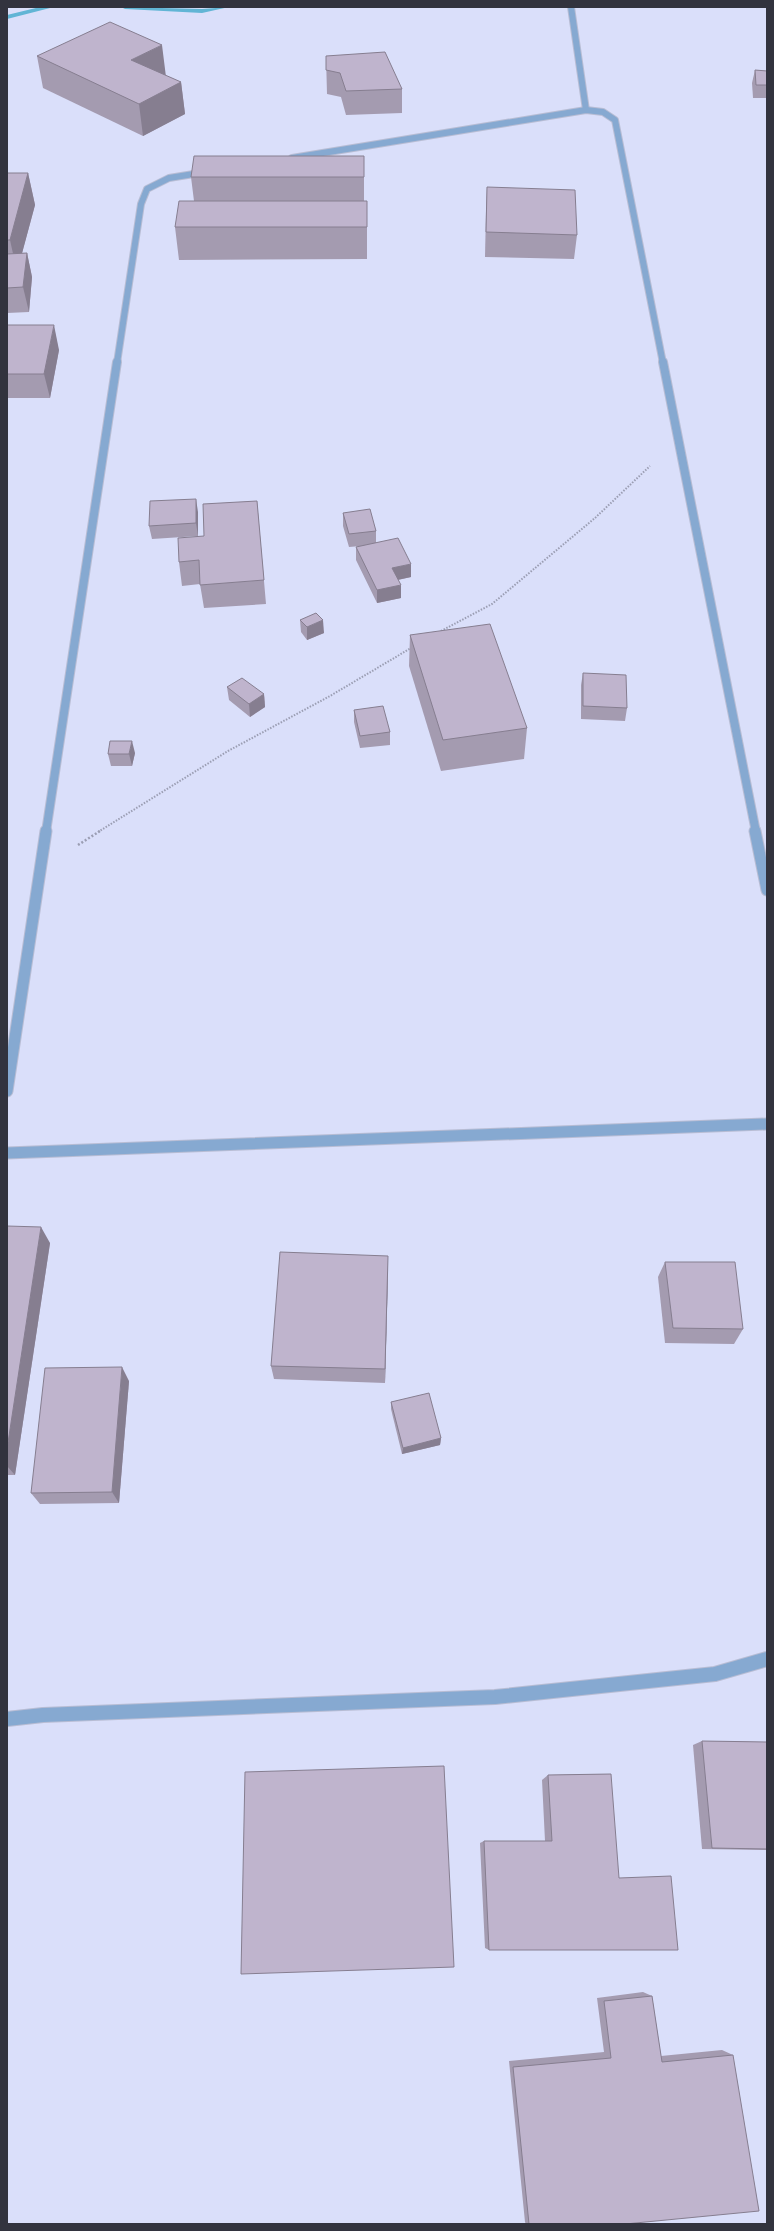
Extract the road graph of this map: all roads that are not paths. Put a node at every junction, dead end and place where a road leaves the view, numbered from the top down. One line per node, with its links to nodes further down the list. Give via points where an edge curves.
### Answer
1 (571, 7): 2 (street)
2 (586, 110): 3 (street); 5 (street, via 604,112 615,120)
3 (287, 159)
4 (216, 171): 6 (street, via 169,178 146,189 141,204)
5 (767, 890)
6 (7, 1091)
7 (767, 1124): 8 (street)
8 (7, 1153)
9 (767, 1659): 10 (street, via 715,1674 495,1697 51,1715)
10 (7, 1719)

